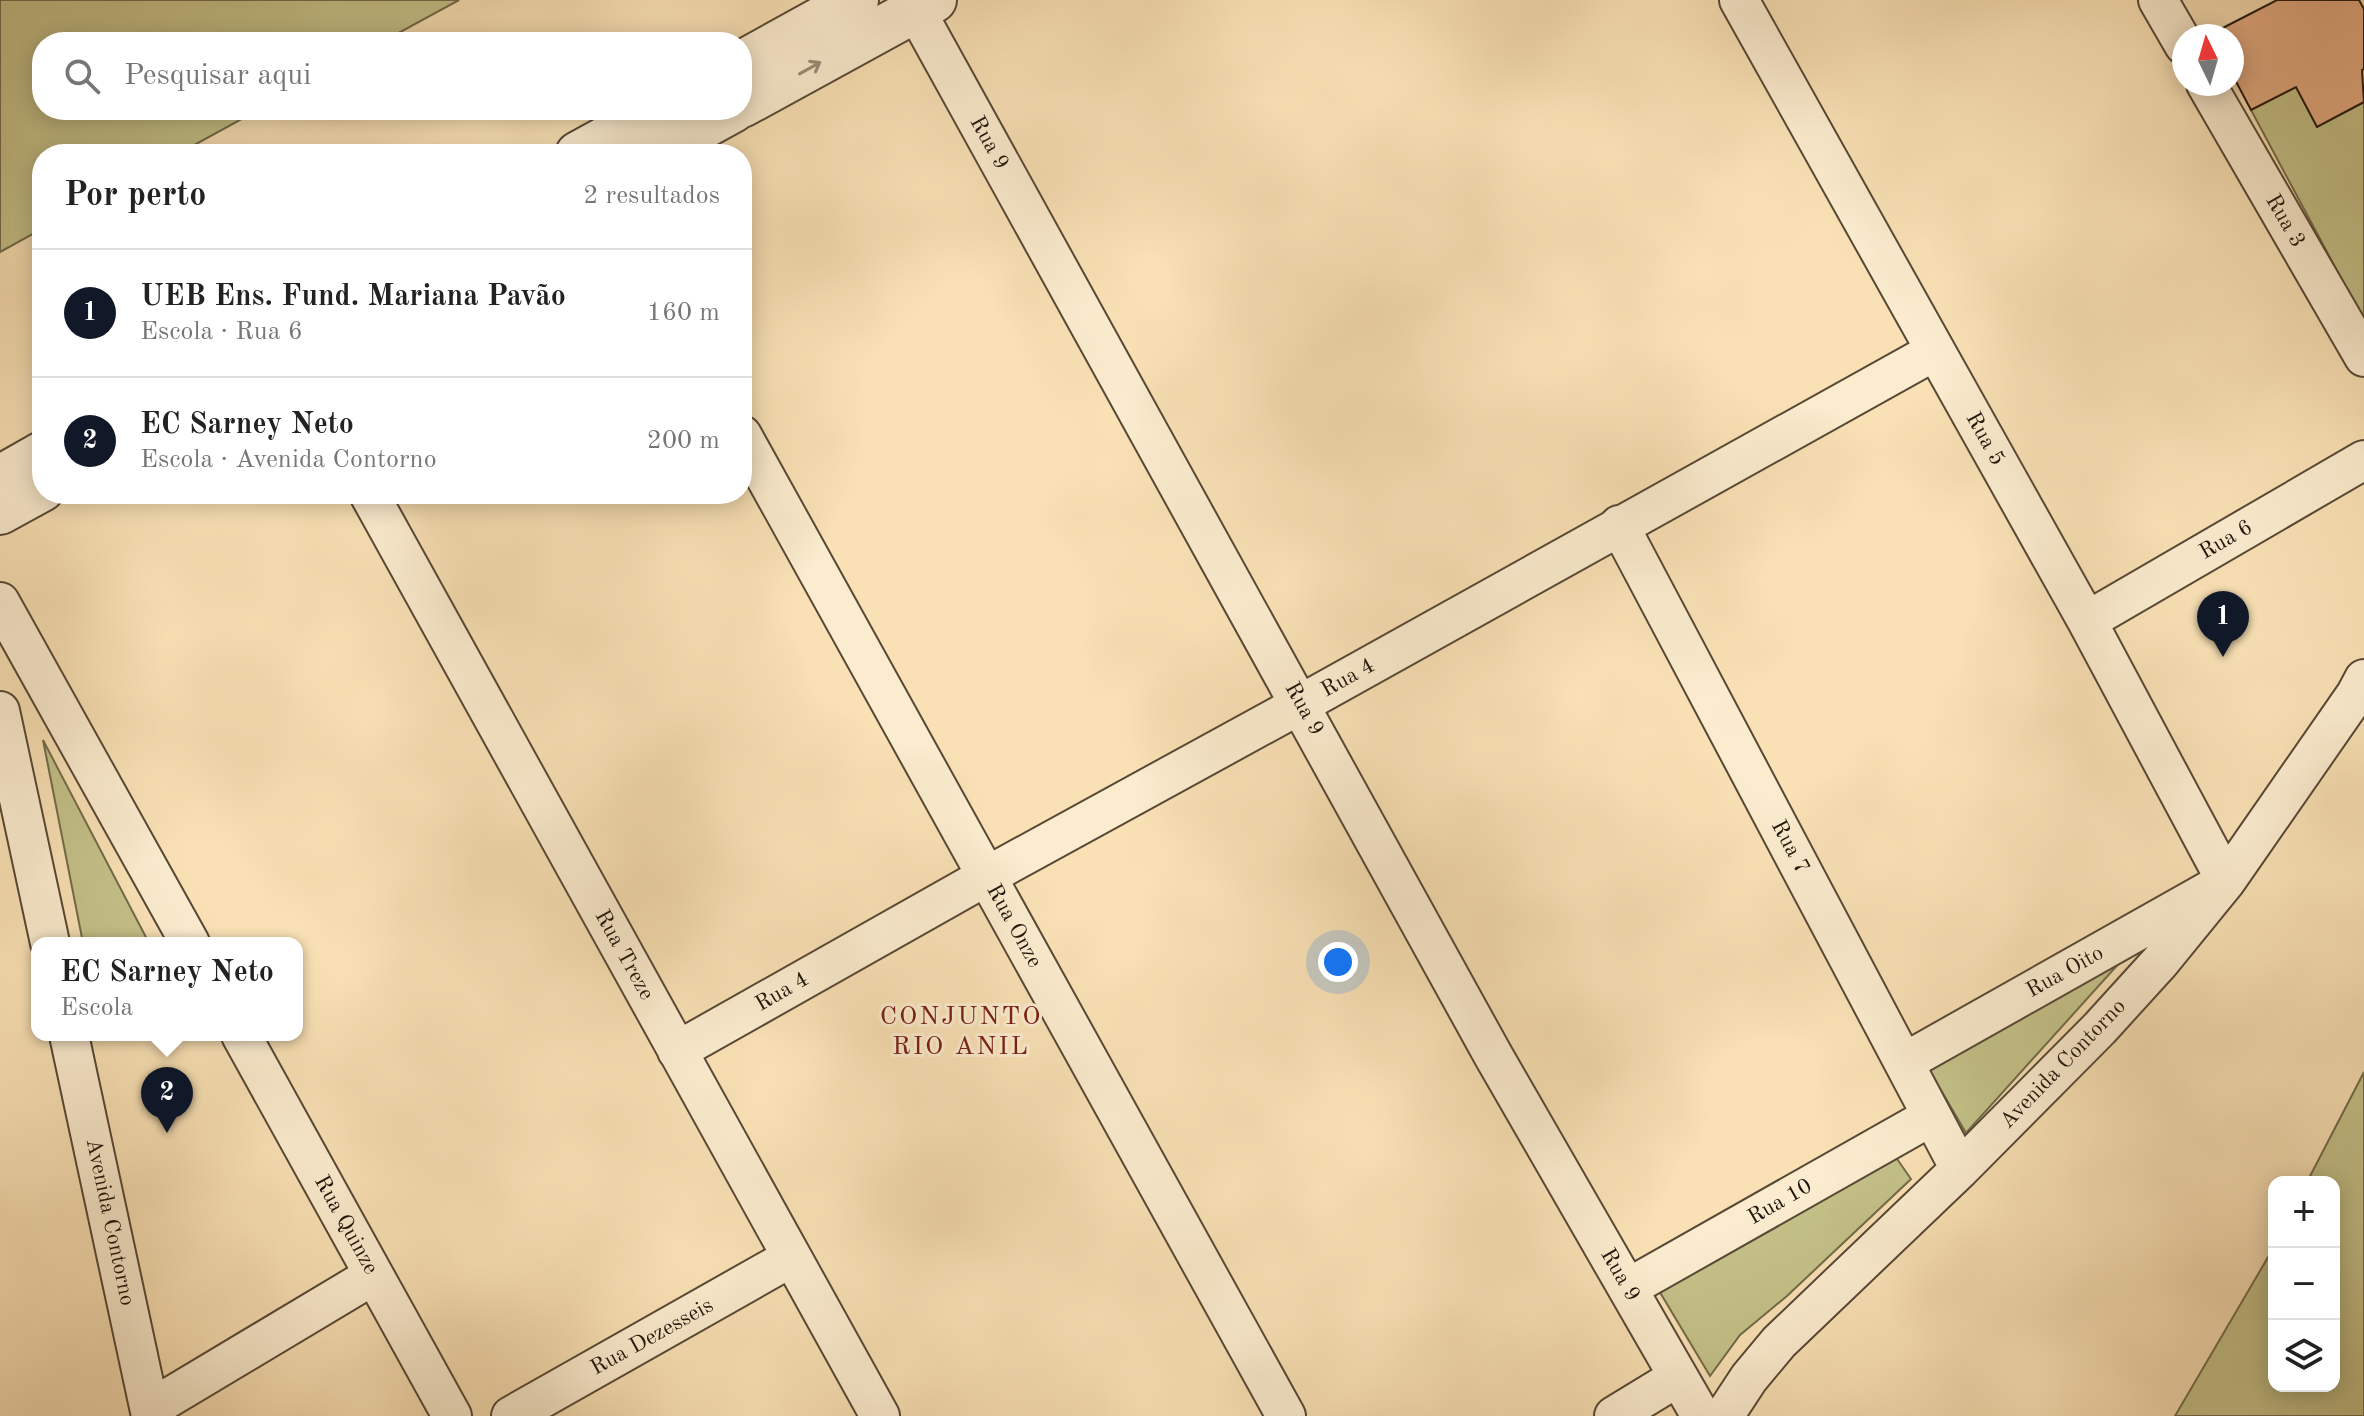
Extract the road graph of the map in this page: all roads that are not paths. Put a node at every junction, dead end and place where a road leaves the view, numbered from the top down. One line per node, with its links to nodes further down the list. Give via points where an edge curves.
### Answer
1 (856, 0): 6 (street)
2 (1739, 0): 13 (street, Rua 5)
3 (920, 3): 8 (street, one-way to 3); 26 (street, Rua 9)
4 (2167, 3): 5 (street)
5 (2176, 24)
6 (752, 57)
7 (2213, 96): 14 (street, Rua 3)
8 (752, 99)
9 (641, 120): 11 (street)
10 (715, 120): 12 (street)
11 (599, 144)
12 (671, 144)
13 (1935, 351): 22 (street, Rua 4); 24 (street, Rua 5)
14 (2364, 357)
15 (752, 453): 28 (street, Rua Onze)
16 (32, 460): 18 (street)
17 (2364, 460): 24 (street, Rua 6)
18 (0, 478)
19 (32, 494): 21 (street)
20 (375, 504): 34 (street, Rua Treze)
21 (0, 512)
22 (1619, 525): 26 (street, Rua 4); 35 (street, Rua 7)
23 (0, 602): 31 (street)
24 (2087, 621): 29 (street, Rua 5)
25 (2364, 679): 29 (street, Avenida Contorno)
26 (1301, 704): 28 (street, Rua 4); 40 (street, Rua 9)
27 (0, 711): 30 (street)
28 (987, 876): 34 (street, Rua 4); 47 (street, Rua Onze)
29 (2226, 881): 35 (street, Rua Oito); 37 (street, Avenida Contorno, via 2100,1028)
30 (49, 937)
31 (187, 937)
32 (70, 1041): 43 (street, Avenida Contorno)
33 (244, 1041): 39 (street, Rua Quinze)
34 (677, 1051): 38 (street, Rua Treze)
35 (1905, 1062): 36 (street, Rua 7)
36 (1932, 1116): 37 (street, Rua 7); 40 (street, Rua 10)
37 (1960, 1169): 50 (street, Avenida Contorno, via 1779,1342)
38 (792, 1257): 45 (street, Rua Dezesseis); 46 (street, Rua Treze)
39 (374, 1275): 42 (street, Avenida Contorno); 44 (street, Rua Quinze)
40 (1628, 1288): 41 (street, Rua 9)
41 (1678, 1377): 48 (street); 49 (street, Rua 9)
42 (197, 1402): 43 (street, Avenida Contorno)
43 (150, 1413)
44 (452, 1416)
45 (511, 1416)
46 (880, 1416)
47 (1286, 1416)
48 (1614, 1416)
49 (1701, 1416)
50 (1724, 1416)

